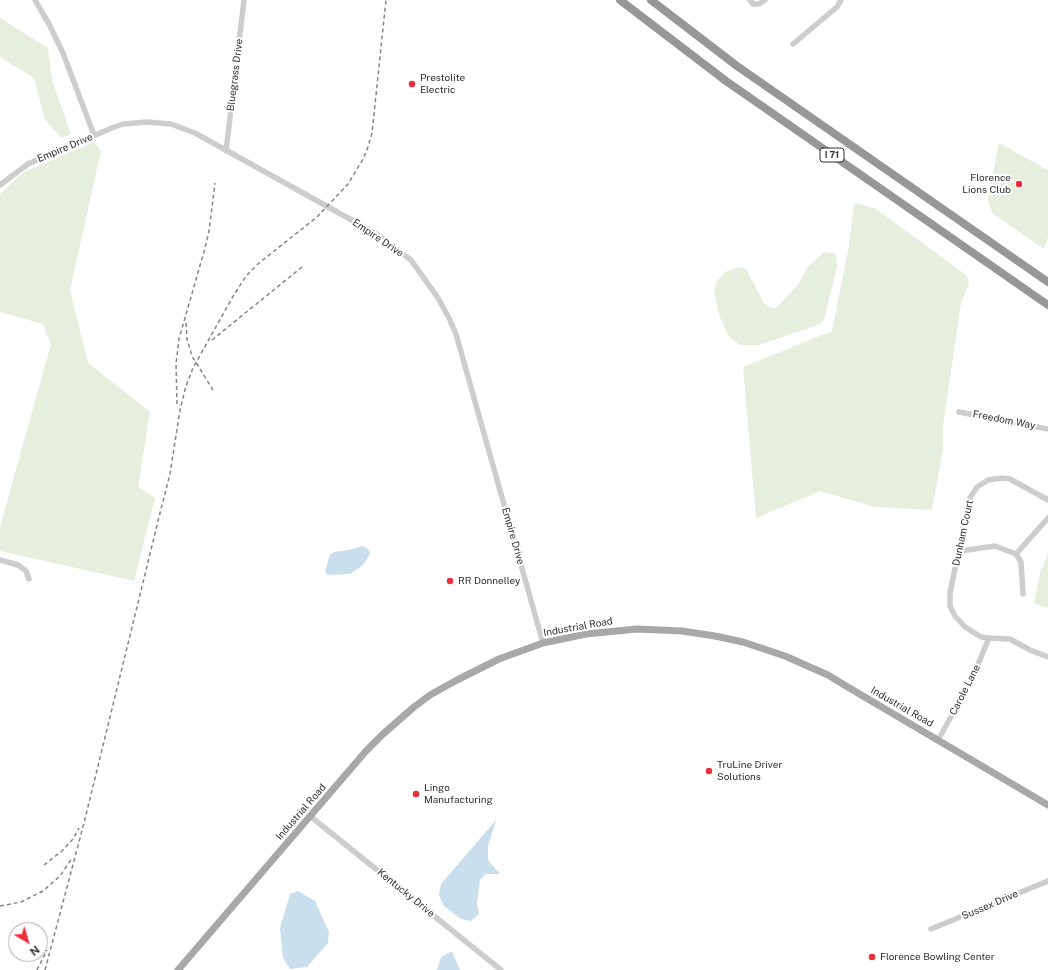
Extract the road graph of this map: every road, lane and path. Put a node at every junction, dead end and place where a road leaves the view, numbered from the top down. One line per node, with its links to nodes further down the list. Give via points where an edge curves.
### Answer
1 (35, 0): 9 (street, via 63,53)
2 (244, 0): 10 (street, Bluegrass Drive)
3 (620, 0): 13 (highway, I 71, via 726,81)
4 (651, 0): 12 (highway, I 71, via 737,66)
5 (750, 0): 6 (street, via 753,4 759,4)
6 (765, 0)
7 (840, 0): 8 (street, via 837,7)
8 (793, 44)
9 (94, 135): 10 (street, Empire Drive, via 123,124 161,122 182,127); 11 (street, Empire Drive, via 28,164)
10 (226, 151): 24 (street, Empire Drive, via 376,233 411,260 438,298 460,346)
11 (0, 185)
12 (1048, 281)
13 (1048, 305)
14 (959, 412): 15 (street, Freedom Way)
15 (1048, 429)
16 (1048, 500): 18 (street, Dunham Court, via 1010,479 995,478 982,483 970,498)
17 (1048, 518): 19 (street)
18 (960, 550): 19 (street, via 995,546); 23 (street, Dunham Court, via 950,593 950,607 965,627)
19 (1016, 554): 22 (street, via 1021,562)
20 (0, 560): 21 (street, via 18,565 26,571)
21 (29, 579)
22 (1023, 594)
23 (989, 638): 25 (street, via 1010,639); 26 (street, Carole Lane, via 971,681)
24 (543, 643): 26 (main road, Industrial Road, via 586,634 637,629 682,631 743,642 785,656 828,675); 28 (main road, Industrial Road, via 481,667 414,707 366,751)
25 (1048, 657)
26 (938, 740): 27 (main road, Industrial Road)
27 (1048, 805)
28 (310, 816): 31 (main road, Industrial Road); 32 (street, Kentucky Drive)
29 (1048, 881): 30 (street, Sussex Drive)
30 (931, 929)
31 (178, 970)
32 (501, 970)

